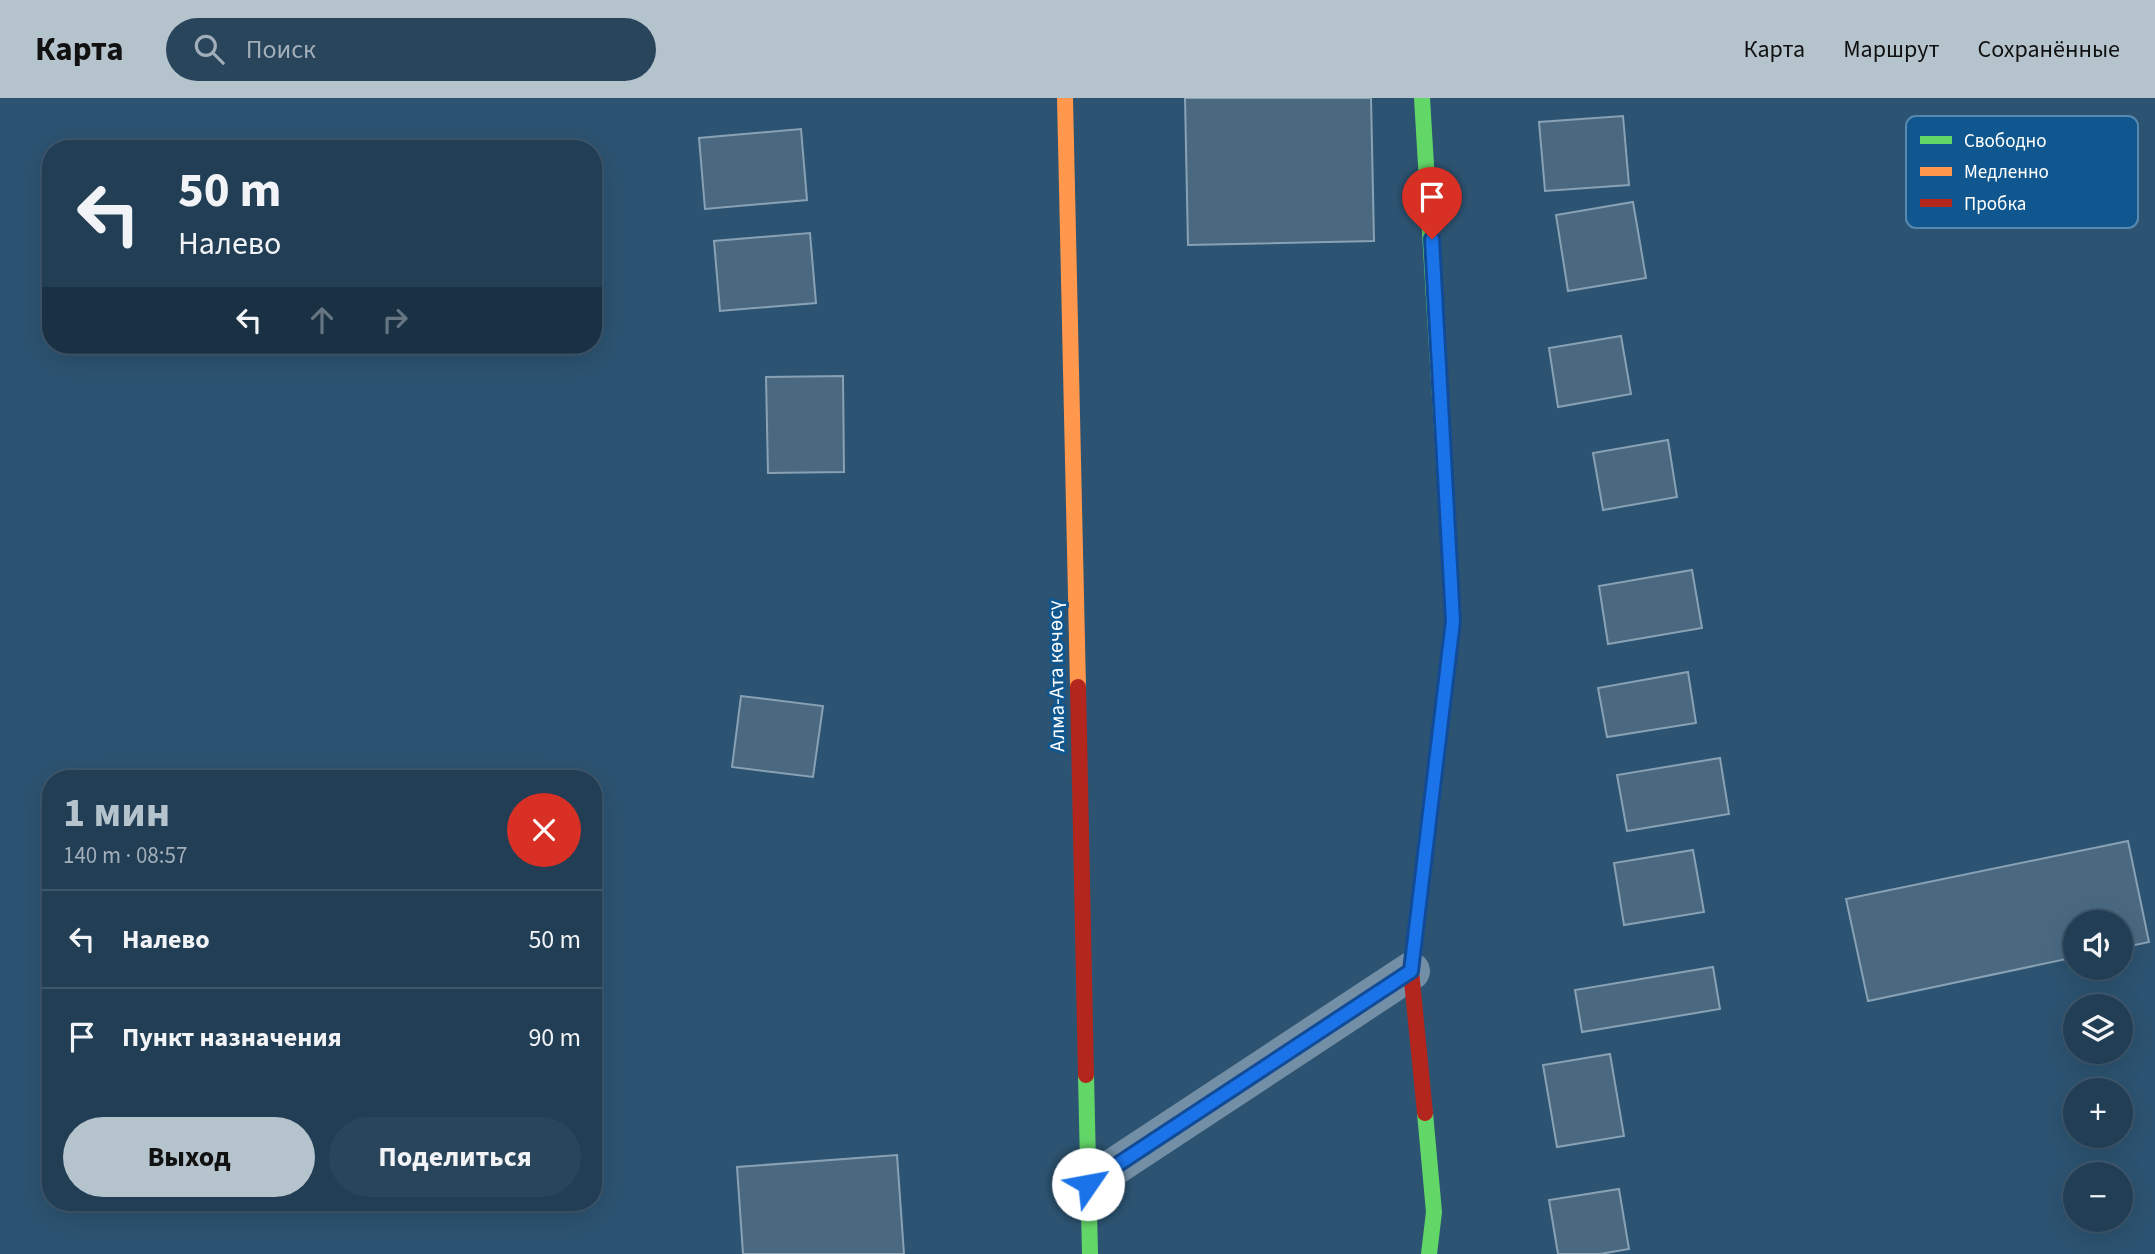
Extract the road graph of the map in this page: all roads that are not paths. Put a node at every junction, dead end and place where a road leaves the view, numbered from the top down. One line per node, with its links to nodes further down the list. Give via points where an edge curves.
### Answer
1 (1065, 98): 4 (main road, Алма-Ата көчөсү)
2 (1422, 98): 3 (main road, via 1453,621)
3 (1411, 971): 4 (street); 6 (main road, via 1434,1212)
4 (1088, 1184): 5 (main road, Алма-Ата көчөсү)
5 (1090, 1254)
6 (1429, 1254)

